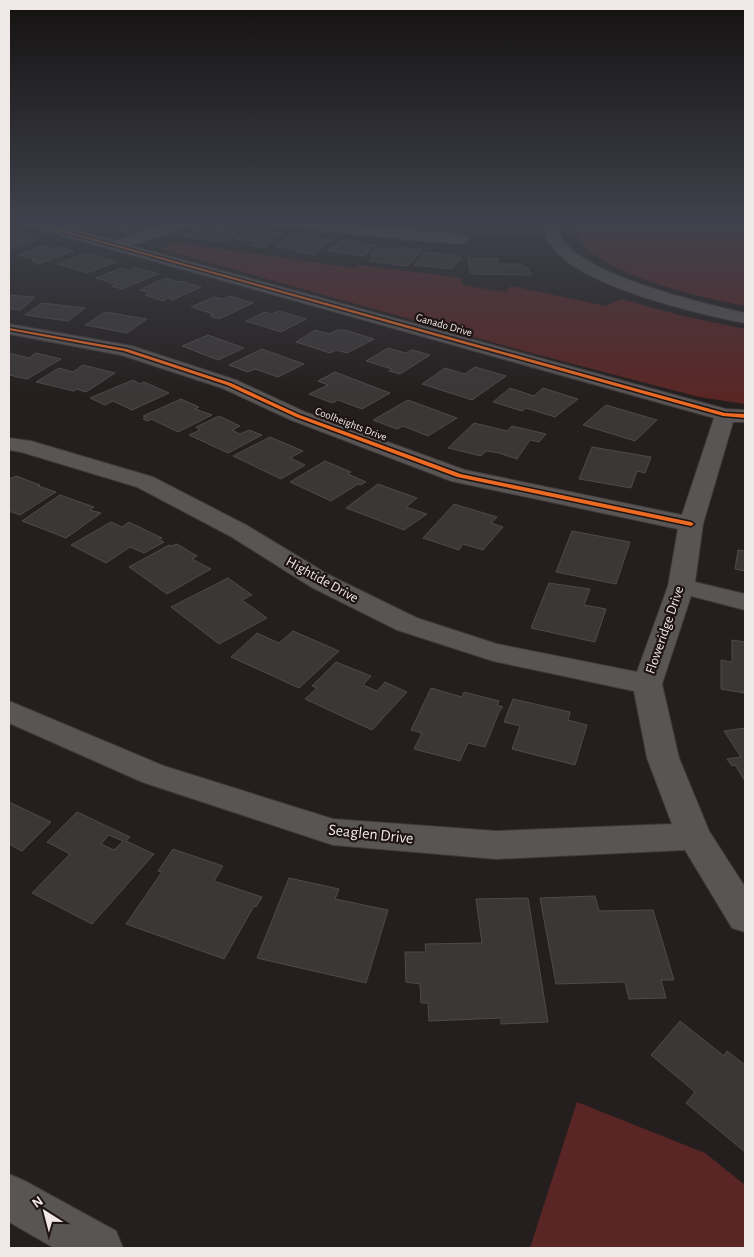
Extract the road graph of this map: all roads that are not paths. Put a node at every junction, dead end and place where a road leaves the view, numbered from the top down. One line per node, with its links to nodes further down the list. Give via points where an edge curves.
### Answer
1 (237, 279): 5 (street, Ganado Drive)
2 (615, 279): 3 (street, via 683,304)
3 (745, 318)
4 (9, 329): 7 (street, Coolheights Drive, via 134,353 229,384 298,416 459,476)
5 (735, 415): 7 (street, Floweridge Drive)
6 (9, 444): 10 (street, Hightide Drive, via 145,482 239,531 320,581 407,624 493,652)
7 (692, 524): 8 (street, Floweridge Drive)
8 (681, 586): 9 (street); 10 (street, Floweridge Drive)
9 (745, 602)
10 (647, 684): 12 (street, Floweridge Drive, via 663,758)
11 (9, 711): 12 (street, Seaglen Drive, via 153,774 333,832 496,845)
12 (694, 836): 13 (street, Floweridge Drive)
13 (745, 917)
14 (9, 1197): 15 (street)
15 (100, 1248)

